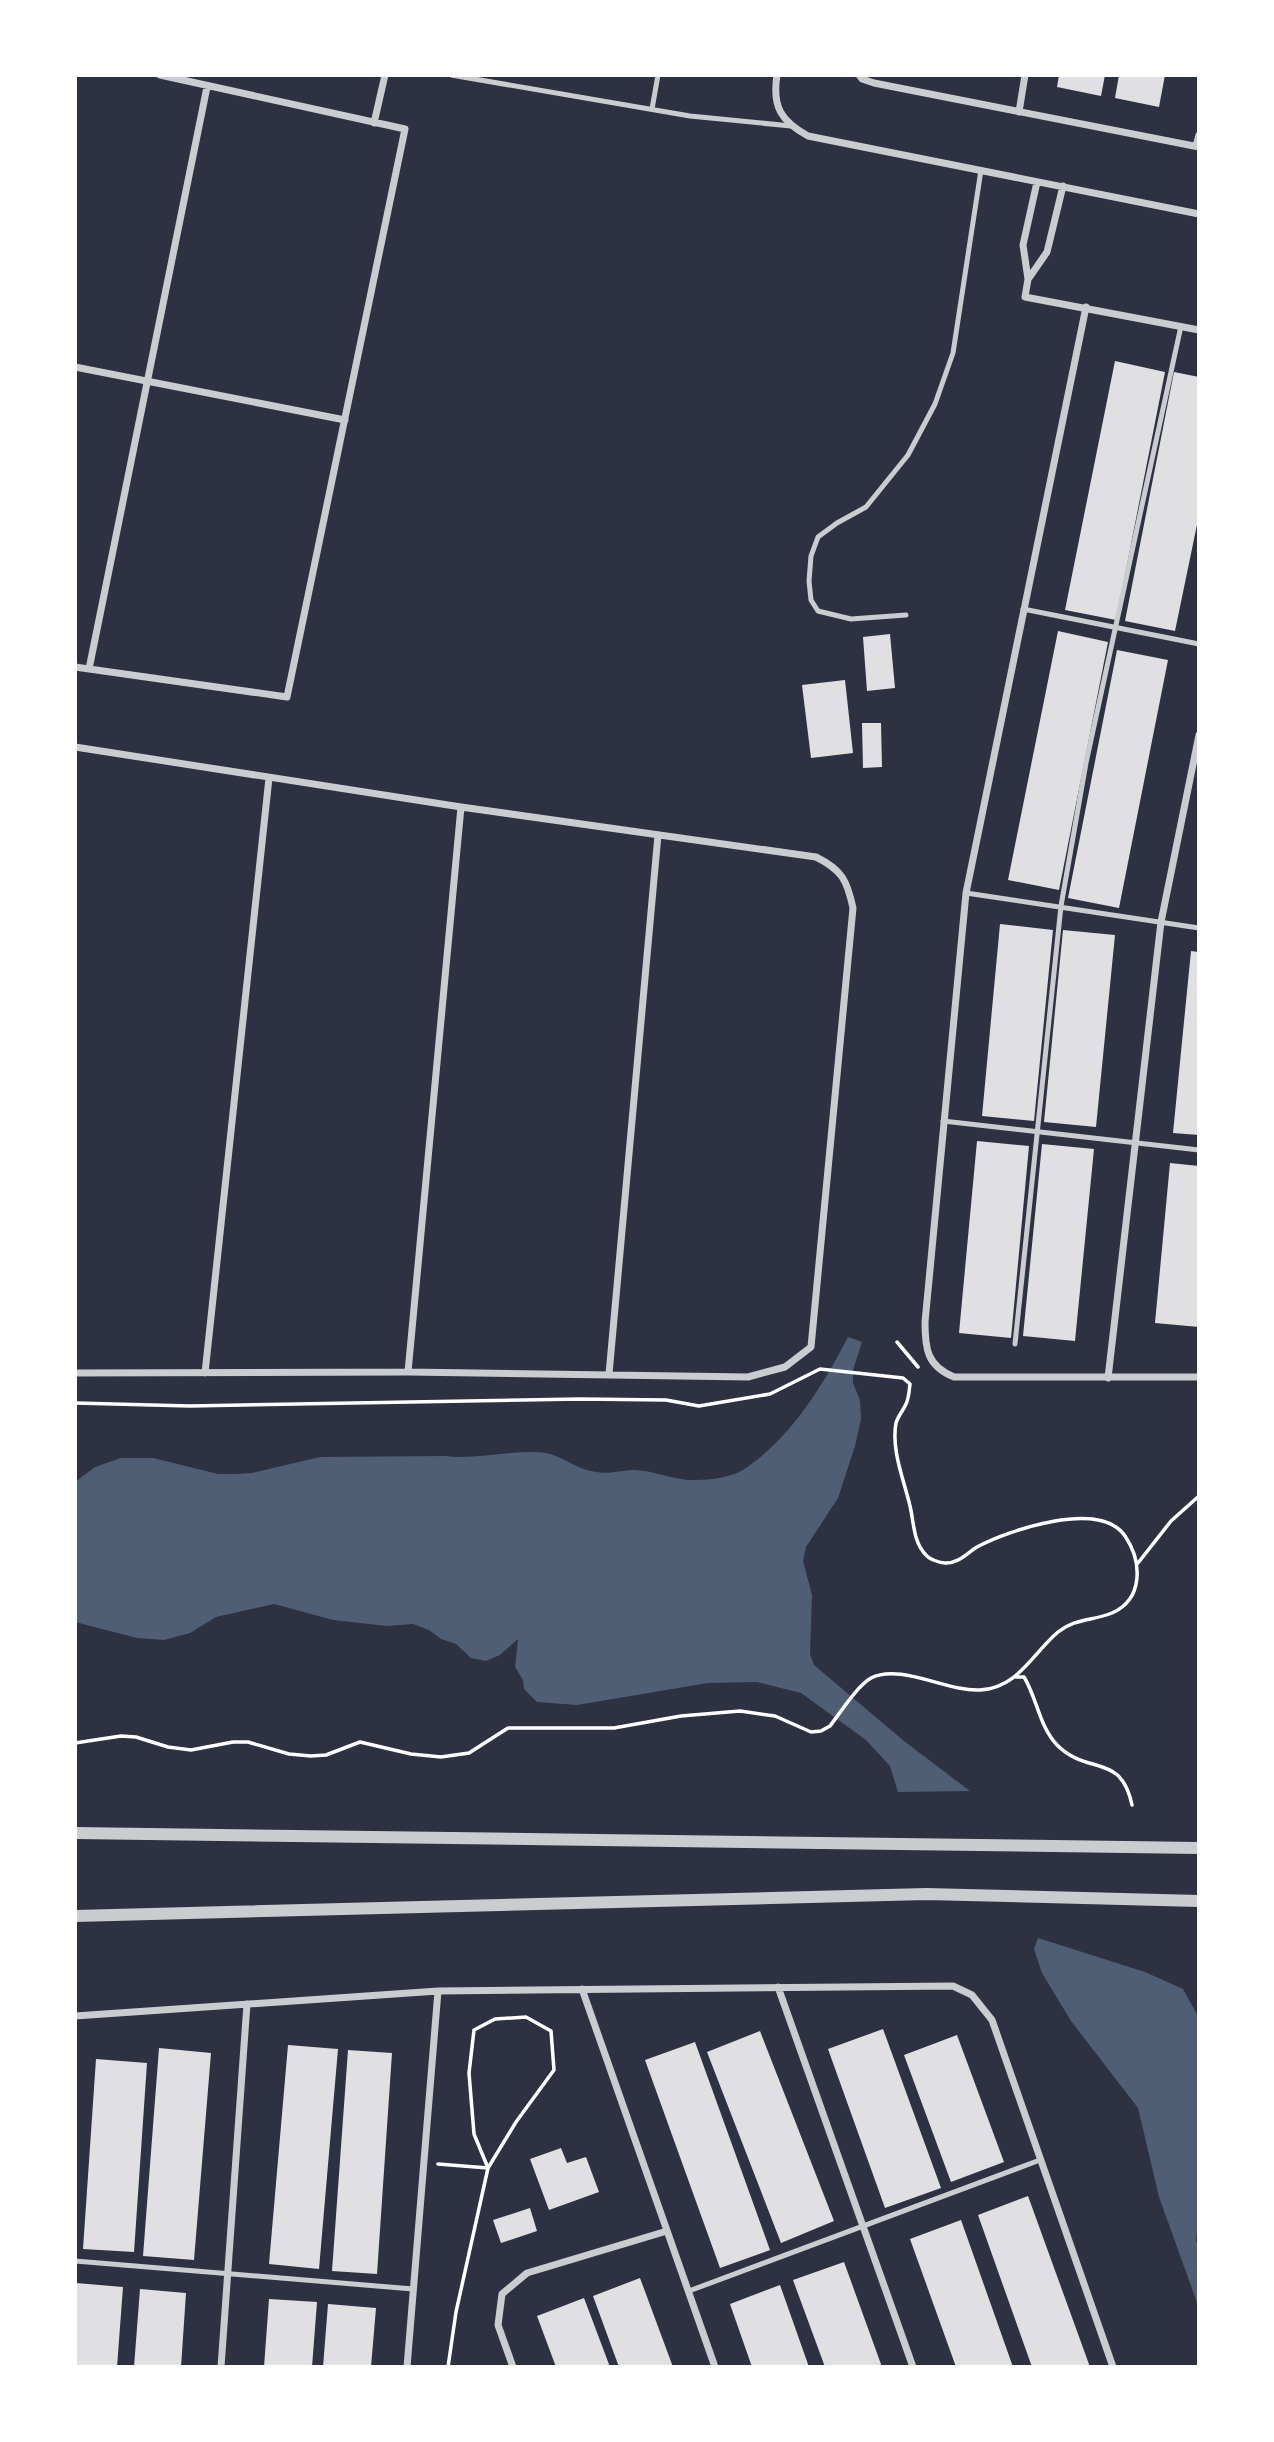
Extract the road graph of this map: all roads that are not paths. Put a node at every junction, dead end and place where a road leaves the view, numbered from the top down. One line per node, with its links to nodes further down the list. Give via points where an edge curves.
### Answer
1 (160, 75): 8 (street)
2 (385, 75): 11 (street)
3 (451, 75): 9 (lane)
4 (657, 75): 9 (lane)
5 (776, 75): 12 (street, via 778,110)
6 (859, 75): 10 (street, via 874,83)
7 (1025, 75): 10 (street)
8 (207, 86): 11 (street); 24 (street)
9 (652, 109): 12 (lane)
10 (1018, 112): 14 (street)
11 (374, 123): 25 (street, via 405,130)
12 (791, 127): 15 (street, via 808,135)
13 (1199, 135): 14 (street)
14 (1198, 147)
15 (981, 170): 16 (street); 27 (lane, via 953,353 935,404 908,455 866,507 818,537 811,556 811,600 818,611 851,619)
16 (1037, 182): 17 (street); 19 (street, via 1023,246)
17 (1063, 186): 18 (street); 19 (street, via 1047,252)
18 (1199, 214)
19 (1028, 279): 20 (street, via 1025,297)
20 (1086, 307): 21 (street); 26 (street)
21 (1181, 326): 22 (street); 28 (lane)
22 (1199, 330)
23 (75, 367): 24 (street)
24 (148, 381): 25 (street); 31 (street)
25 (345, 420): 31 (street, via 288,697)
26 (1023, 608): 28 (lane); 37 (street)
27 (906, 615)
28 (1115, 627): 29 (lane); 38 (lane)
29 (1199, 644)
30 (75, 667): 31 (street)
31 (89, 669)
32 (1199, 735): 39 (street)
33 (75, 747): 34 (street)
34 (269, 778): 35 (street); 47 (street)
35 (461, 807): 36 (street); 48 (street)
36 (658, 835): 49 (street); 49 (street, via 816,857 835,867 849,886 852,922 811,1347 785,1367 748,1377)
37 (965, 893): 38 (lane); 41 (street)
38 (1061, 906): 39 (lane); 42 (lane)
39 (1161, 922): 40 (lane); 43 (street)
40 (1199, 928)
41 (943, 1121): 42 (lane); 51 (street, via 925,1322 931,1360 954,1377)
42 (1037, 1132): 43 (lane); 45 (lane)
43 (1135, 1143): 44 (lane); 51 (street)
44 (1199, 1150)
45 (1016, 1344)
46 (75, 1373): 47 (street)
47 (205, 1373): 48 (street)
48 (408, 1373): 49 (street)
49 (609, 1374)
50 (1199, 1377): 51 (street)
51 (1108, 1378)
52 (75, 1833): 53 (street)
53 (1199, 1849)
54 (1199, 1901): 55 (street, via 926,1894)
55 (75, 1916)
56 (778, 1987): 57 (street); 61 (street, via 953,1986 972,1995 992,2020); 62 (street)
57 (582, 1989): 58 (street); 63 (street)
58 (438, 1991): 59 (street); 66 (street)
59 (247, 2004): 60 (street); 65 (street)
60 (75, 2016)
61 (1041, 2160): 62 (lane); 73 (street)
62 (864, 2225): 67 (lane); 72 (street)
63 (667, 2231): 67 (street); 70 (street, via 527,2273 502,2294 498,2325)
64 (75, 2261): 65 (lane)
65 (228, 2273): 66 (lane); 68 (street)
66 (413, 2288): 69 (street)
67 (689, 2291): 71 (street)
68 (221, 2367)
69 (407, 2367)
70 (513, 2367)
71 (715, 2367)
72 (913, 2367)
73 (1113, 2367)

